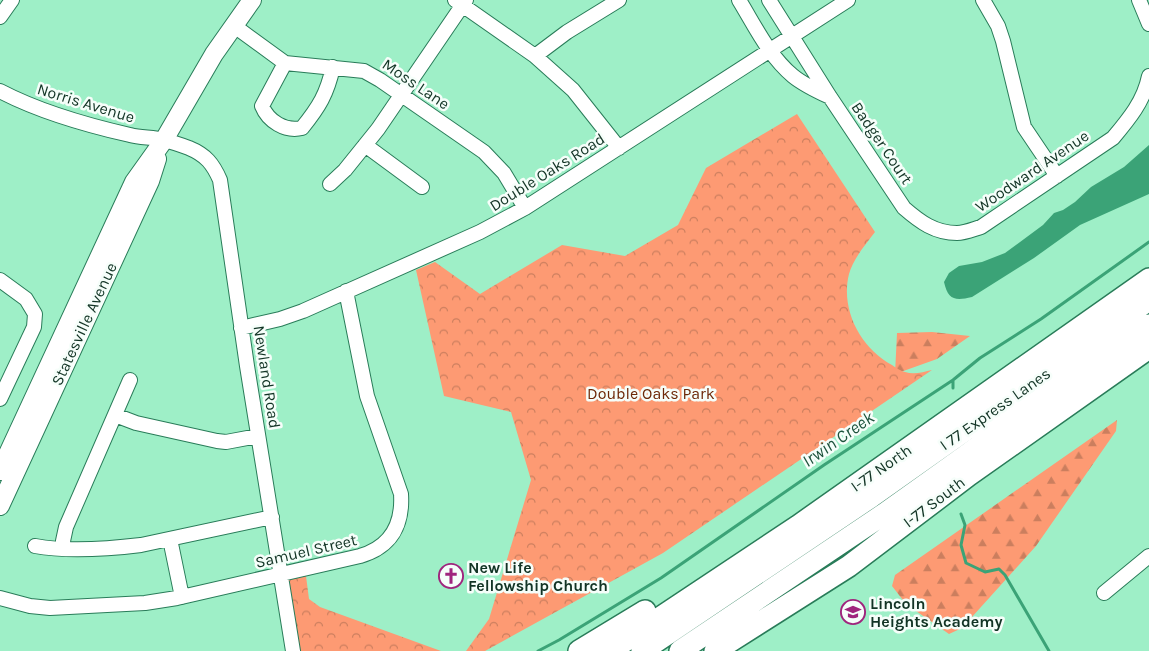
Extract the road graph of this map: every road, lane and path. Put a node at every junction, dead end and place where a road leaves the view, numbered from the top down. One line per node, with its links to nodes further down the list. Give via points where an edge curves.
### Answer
1 (12, 0): 10 (street)
2 (252, 0): 12 (main road, Statesville Avenue)
3 (619, 0): 15 (street)
4 (739, 0): 14 (street, Badger Court)
5 (769, 0): 13 (street, Badger Court)
6 (848, 0): 13 (street, Double Oaks Road)
7 (983, 0): 25 (street, via 1003,41 1024,127)
8 (1139, 0): 11 (street)
9 (460, 2): 15 (street); 20 (street)
10 (0, 17)
11 (1149, 24)
12 (234, 25): 16 (street); 22 (main road, Statesville Avenue)
13 (792, 35): 14 (street, Double Oaks Road); 21 (street, Badger Court)
14 (770, 50): 21 (street, Badger Court, via 793,76); 24 (street, Double Oaks Road)
15 (535, 56): 24 (street, via 573,90)
16 (285, 63): 17 (street, Moss Lane); 17 (street, via 262,106 271,120 291,129 302,128 315,112 328,89)
17 (333, 67): 20 (street, Moss Lane, via 364,71)
18 (1149, 76): 25 (street, Woodward Avenue, via 1142,100 1114,138)
19 (0, 91): 22 (street, Norris Avenue, via 16,100 82,122 131,136)
20 (400, 95): 23 (street); 28 (street, Moss Lane, via 484,152 504,173)
21 (830, 97): 29 (street, Badger Court)
22 (164, 140): 35 (street, Newland Road, via 204,157 214,166 220,180); 41 (main road, Statesville Avenue, via 134,182); 42 (main road, Statesville Avenue, via 150,181)
23 (366, 146): 26 (street); 27 (street)
24 (619, 148): 28 (street, Double Oaks Road)
25 (1057, 176): 29 (street, Woodward Avenue, via 981,227 958,233 920,222)
26 (330, 184)
27 (422, 187)
28 (525, 208): 32 (street, Double Oaks Road, via 480,232)
29 (904, 208)
30 (1149, 279): 52 (highway, I-77 North)
31 (0, 280): 38 (street, via 26,298 35,314 34,327)
32 (346, 291): 35 (street, Double Oaks Road, via 292,315); 49 (street, Samuel Street, via 367,396 401,494 400,520 390,537 372,552)
33 (1149, 300): 57 (highway, I 77 Express Lanes, via 855,508)
34 (1149, 325): 58 (highway, I 77 Express Lanes, via 884,514)
35 (241, 328): 40 (street, Newland Road)
36 (1149, 348): 48 (highway, I-77 South, via 976,470)
37 (130, 380): 39 (street)
38 (0, 399)
39 (115, 415): 40 (street, via 136,423 217,441); 46 (street, via 66,527)
40 (258, 436): 43 (street, Newland Road)
41 (1, 465)
42 (0, 506)
43 (272, 517): 44 (street); 49 (street, Newland Road)
44 (170, 539): 46 (street, via 123,547); 51 (street)
45 (35, 546): 46 (street)
46 (64, 549)
47 (1149, 556): 50 (street)
48 (849, 566): 59 (highway, I-77 South); 60 (highway)
49 (281, 575): 51 (street, Samuel Street); 54 (street, Newland Road)
50 (1104, 593)
51 (182, 597): 53 (street, Samuel Street, via 145,603 50,608)
52 (693, 597): 55 (highway, via 656,605); 56 (highway, I-77 North)
53 (0, 598)
54 (293, 651)
55 (580, 651)
56 (610, 651)
57 (642, 651)
58 (680, 651)
59 (715, 651)
60 (742, 651)

